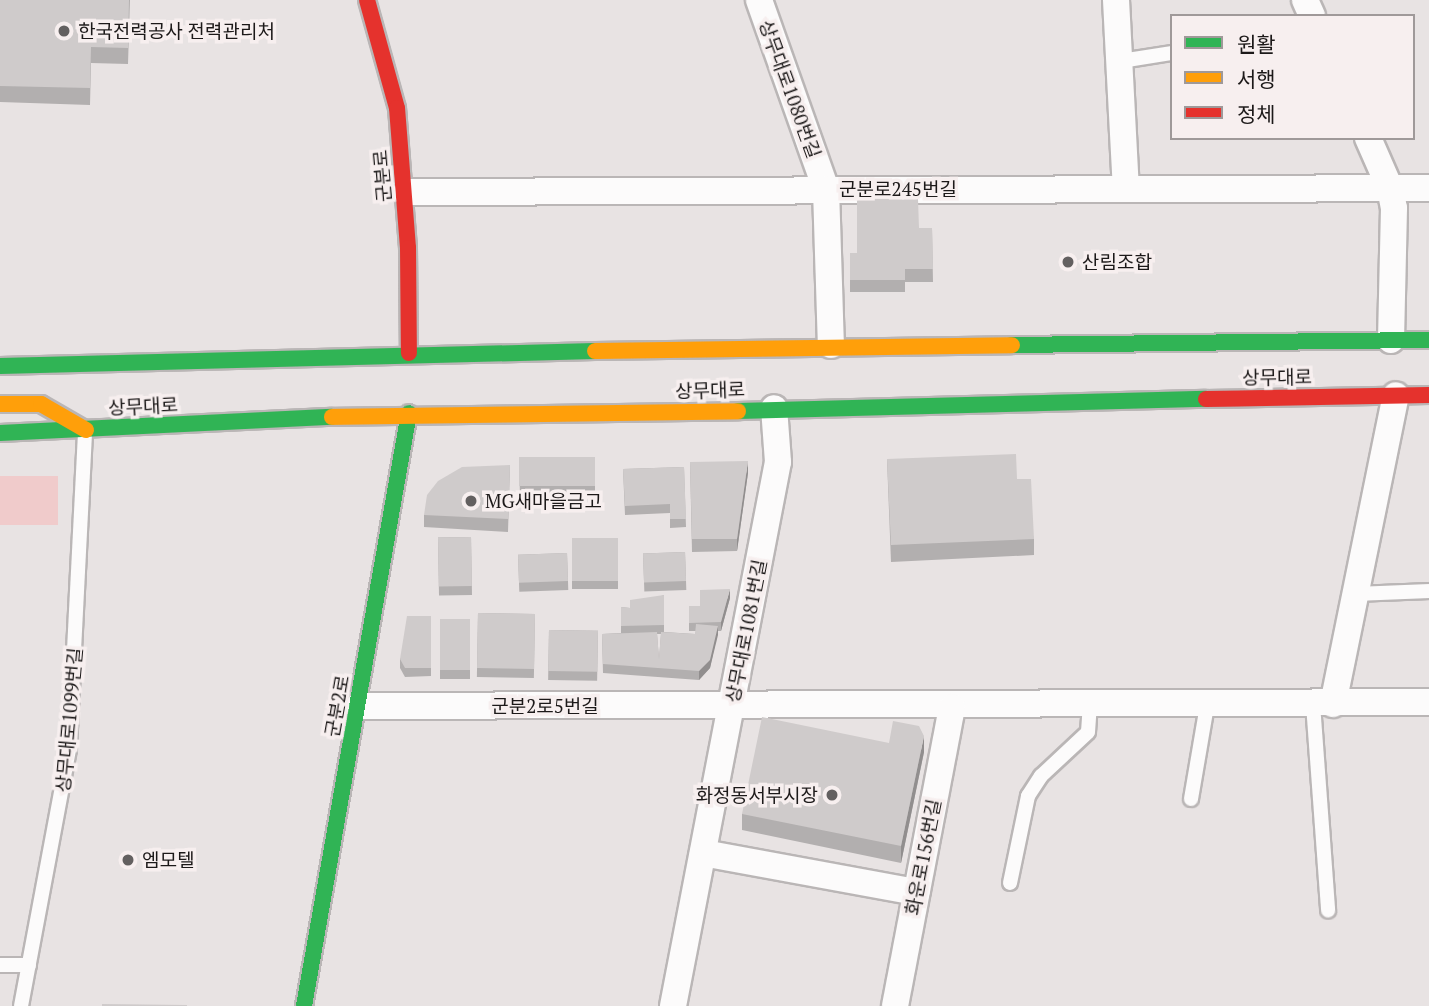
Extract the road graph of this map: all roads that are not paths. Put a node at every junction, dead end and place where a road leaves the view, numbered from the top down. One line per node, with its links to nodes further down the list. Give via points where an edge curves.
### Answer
1 (367, 0): 11 (main road, 군분로, via 389,68)
2 (759, 0): 10 (street, 상무대로1080번길)
3 (1116, 0): 5 (street)
4 (1170, 53): 5 (lane)
5 (1121, 61): 7 (street)
6 (1369, 140): 8 (street)
7 (1126, 188): 8 (street, 군분로245번길); 10 (street, 군분로245번길)
8 (1390, 188): 9 (street, 군분로245번길); 12 (street, via 1394,208)
9 (1429, 188)
10 (826, 189): 11 (street, 군분로245번길); 14 (street, 상무대로1080번길)
11 (406, 192): 16 (main road, 군분로)
12 (1391, 340): 13 (main road, 상무대로); 14 (main road, 상무대로)
13 (1429, 340)
14 (831, 345): 16 (main road, 상무대로)
15 (13, 348): 18 (main road)
16 (409, 352): 18 (main road, 상무대로)
17 (0, 366): 18 (main road, 상무대로)
18 (47, 366)
19 (1429, 395): 20 (main road, 상무대로)
20 (1396, 396): 22 (main road, 상무대로); 27 (street)
21 (0, 404): 24 (main road, 상무대로, via 41,404)
22 (774, 408): 23 (main road, 상무대로, via 711,414); 32 (street, 상무대로1081번길, via 778,462)
23 (410, 413): 24 (main road, 상무대로); 31 (main road, 군분2로)
24 (86, 430): 25 (main road); 41 (lane, 상무대로1099번길, via 69,749)
25 (0, 433)
26 (1429, 591): 27 (lane)
27 (1356, 594): 29 (street)
28 (1429, 702): 29 (street)
29 (1323, 704): 30 (street); 39 (lane)
30 (1207, 705): 33 (street); 35 (lane)
31 (359, 706): 32 (street, 군분2로5번길); 43 (main road, 군분2로)
32 (731, 706): 34 (street); 36 (street, 상무대로1081번길)
33 (1090, 706): 34 (street); 37 (lane, via 1088,732 1041,776 1028,796)
34 (951, 707): 38 (street, 화운로156번길)
35 (1191, 800)
36 (703, 853): 38 (street); 44 (street, 상무대로1081번길)
37 (1010, 883)
38 (916, 892): 45 (street, 화운로156번길)
39 (1328, 910)
40 (0, 964): 41 (lane)
41 (29, 965): 42 (lane, 상무대로1099번길)
42 (21, 1006)
43 (304, 1006)
44 (673, 1006)
45 (895, 1006)

